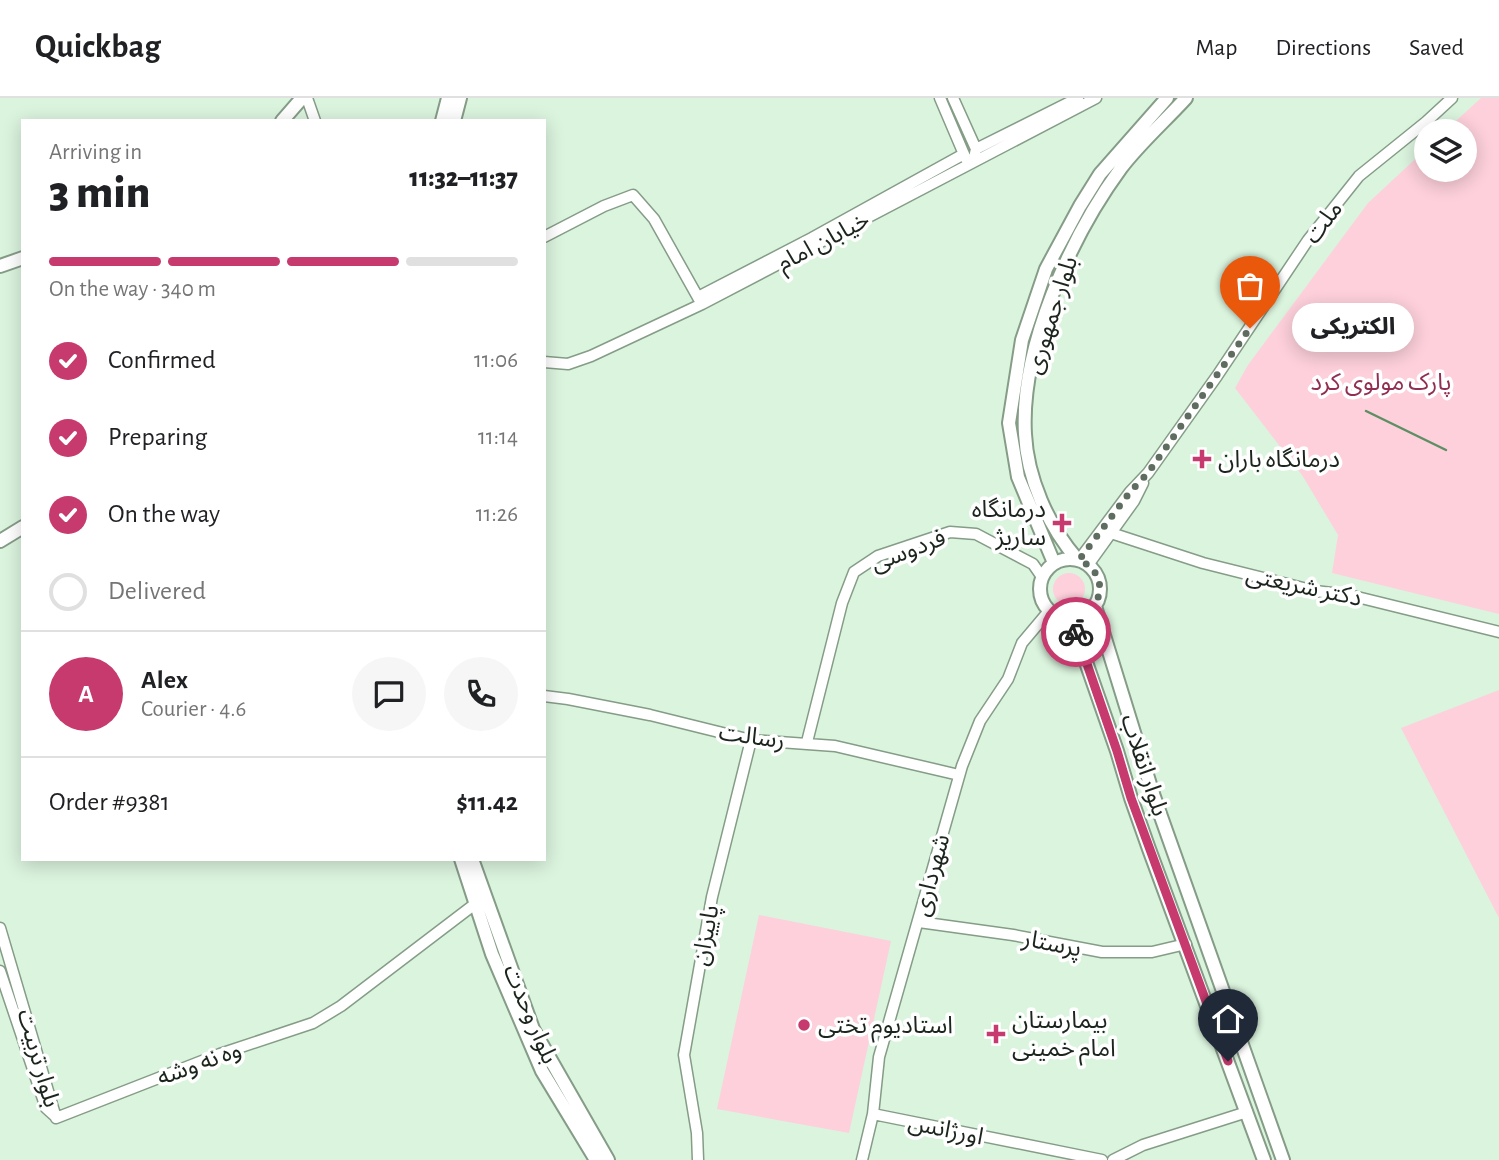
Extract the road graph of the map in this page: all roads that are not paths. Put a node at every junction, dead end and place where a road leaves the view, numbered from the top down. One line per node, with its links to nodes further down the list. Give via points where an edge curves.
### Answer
1 (304, 98): 10 (main road); 11 (street)
2 (940, 98): 15 (street)
3 (953, 98): 14 (street)
4 (1078, 98): 14 (street)
5 (1096, 98): 16 (street, خیابان امام)
6 (1167, 98): 27 (main road, بلوار جمهوری, via 1094,182 1046,268 1022,340 1009,422 1018,477)
7 (1186, 98): 26 (main road, بلوار جمهوری, via 1122,167 1097,206 1065,262 1035,350 1024,416 1028,458 1050,519)
8 (1452, 98): 22 (street, ملت, via 1359,176 1308,240)
9 (454, 99): 12 (main road); 13 (main road)
10 (284, 119)
11 (314, 119)
12 (443, 119)
13 (454, 119)
14 (976, 149): 16 (street)
15 (964, 153): 16 (street); 20 (street)
16 (973, 162): 20 (street, خیابان امام)
17 (546, 236): 20 (street, via 633,195 654,219)
18 (21, 259): 19 (main road)
19 (0, 266)
20 (700, 301): 21 (street, خیابان امام, via 591,356 568,364)
21 (546, 362)
22 (1148, 473): 24 (street, ملت); 26 (street, ملت)
23 (21, 528): 25 (main road)
24 (1111, 533): 26 (street, ملت); 32 (street, دکتر شریعتی, via 1203,563)
25 (0, 541)
26 (1081, 561): 27 (main road); 29 (main road, via 1093,570 1099,584)
27 (1054, 563): 28 (main road)
28 (1042, 577): 30 (main road, via 1040,595); 35 (street, فردوسی, via 1033,564 976,534 950,532 878,556 854,572)
29 (1094, 606): 31 (main road); 43 (main road, بلوار انقلاب, via 1153,794)
30 (1049, 611): 31 (main road); 36 (street, شهرداری, via 1022,643 1008,679 979,721)
31 (1071, 619): 42 (main road, بلوار انقلاب)
32 (1499, 632)
33 (546, 696): 34 (street, رسالت)
34 (751, 740): 35 (street, رسالت); 50 (street, پاییزان, via 712,897 684,1055)
35 (807, 743): 36 (street, رسالت)
36 (959, 775): 40 (street, شهرداری)
37 (462, 861): 39 (main road, بلوار وحدت)
38 (473, 861): 49 (main road, بلوار وحدت, via 533,1029)
39 (475, 904): 47 (street, وه نه وشه, via 313,1023); 48 (main road, بلوار وحدت, via 542,1071)
40 (919, 922): 42 (street, پرستار, via 1102,952 1152,952); 46 (street, شهرداری, via 879,1057)
41 (0, 928): 47 (street, بلوار تربیت)
42 (1186, 944): 43 (main road); 45 (main road, بلوار انقلاب)
43 (1210, 953): 55 (main road, بلوار انقلاب)
44 (0, 971): 47 (street, بلوار تربیت, via 46,1108)
45 (1247, 1112): 53 (street, via 1143,1145); 54 (main road, بلوار انقلاب)
46 (873, 1114): 51 (street, شهرداری); 52 (street, اورژانس)
47 (56, 1118)
48 (596, 1160)
49 (608, 1160)
50 (698, 1160)
51 (862, 1160)
52 (1102, 1160)
53 (1113, 1160)
54 (1264, 1160)
55 (1283, 1160)

